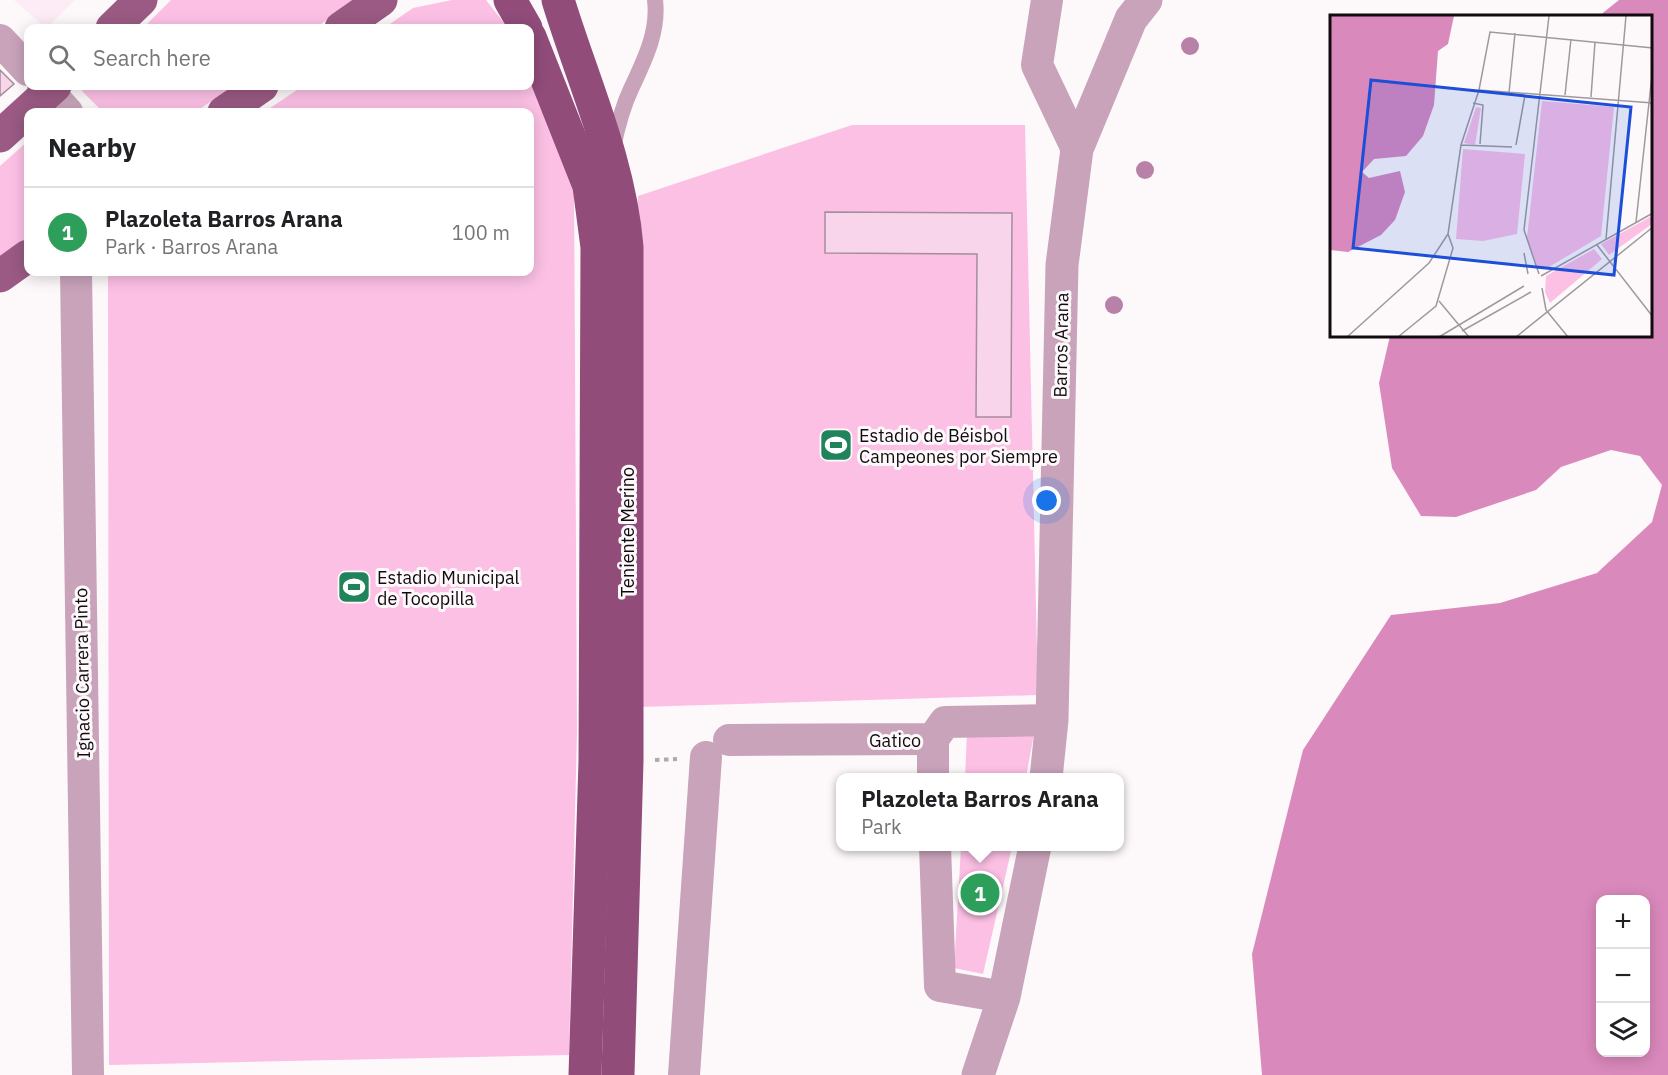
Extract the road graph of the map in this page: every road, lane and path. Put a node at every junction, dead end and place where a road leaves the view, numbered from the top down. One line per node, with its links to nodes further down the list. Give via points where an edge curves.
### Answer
1 (141, 0): 8 (main road)
2 (381, 0): 9 (main road)
3 (510, 0): 10 (highway)
4 (558, 0): 21 (highway, Teniente Merino)
5 (655, 0): 21 (lane, via 649,48 623,107)
6 (1047, 0): 20 (street, via 1037,65)
7 (1146, 0): 20 (street, Barros Arana, via 1131,19)
8 (116, 24)
9 (347, 24)
10 (524, 24)
11 (0, 40): 13 (street)
12 (534, 47): 33 (highway, Teniente Merino, via 589,186 597,239 595,762)
13 (24, 64)
14 (47, 90): 16 (main road)
15 (256, 90): 17 (main road)
16 (29, 108)
17 (230, 108)
18 (24, 112): 19 (main road)
19 (0, 136)
20 (1077, 149): 25 (street, Barros Arana, via 1062,265)
21 (612, 158): 34 (highway, Teniente Merino, via 627,247 627,760)
22 (24, 259): 23 (main road)
23 (0, 276)
24 (76, 276): 32 (street, Ignacio Carrera Pinto)
25 (1052, 720): 26 (street, Gatico, via 945,722); 28 (street, Barros Arana)
26 (933, 739): 27 (street); 35 (street, Gatico, via 718,749)
27 (933, 773)
28 (1046, 773)
29 (935, 851): 31 (street, via 940,986)
30 (1034, 851): 31 (street)
31 (1004, 997): 36 (street)
32 (88, 1075)
33 (585, 1075)
34 (618, 1075)
35 (684, 1075)
36 (978, 1075)

